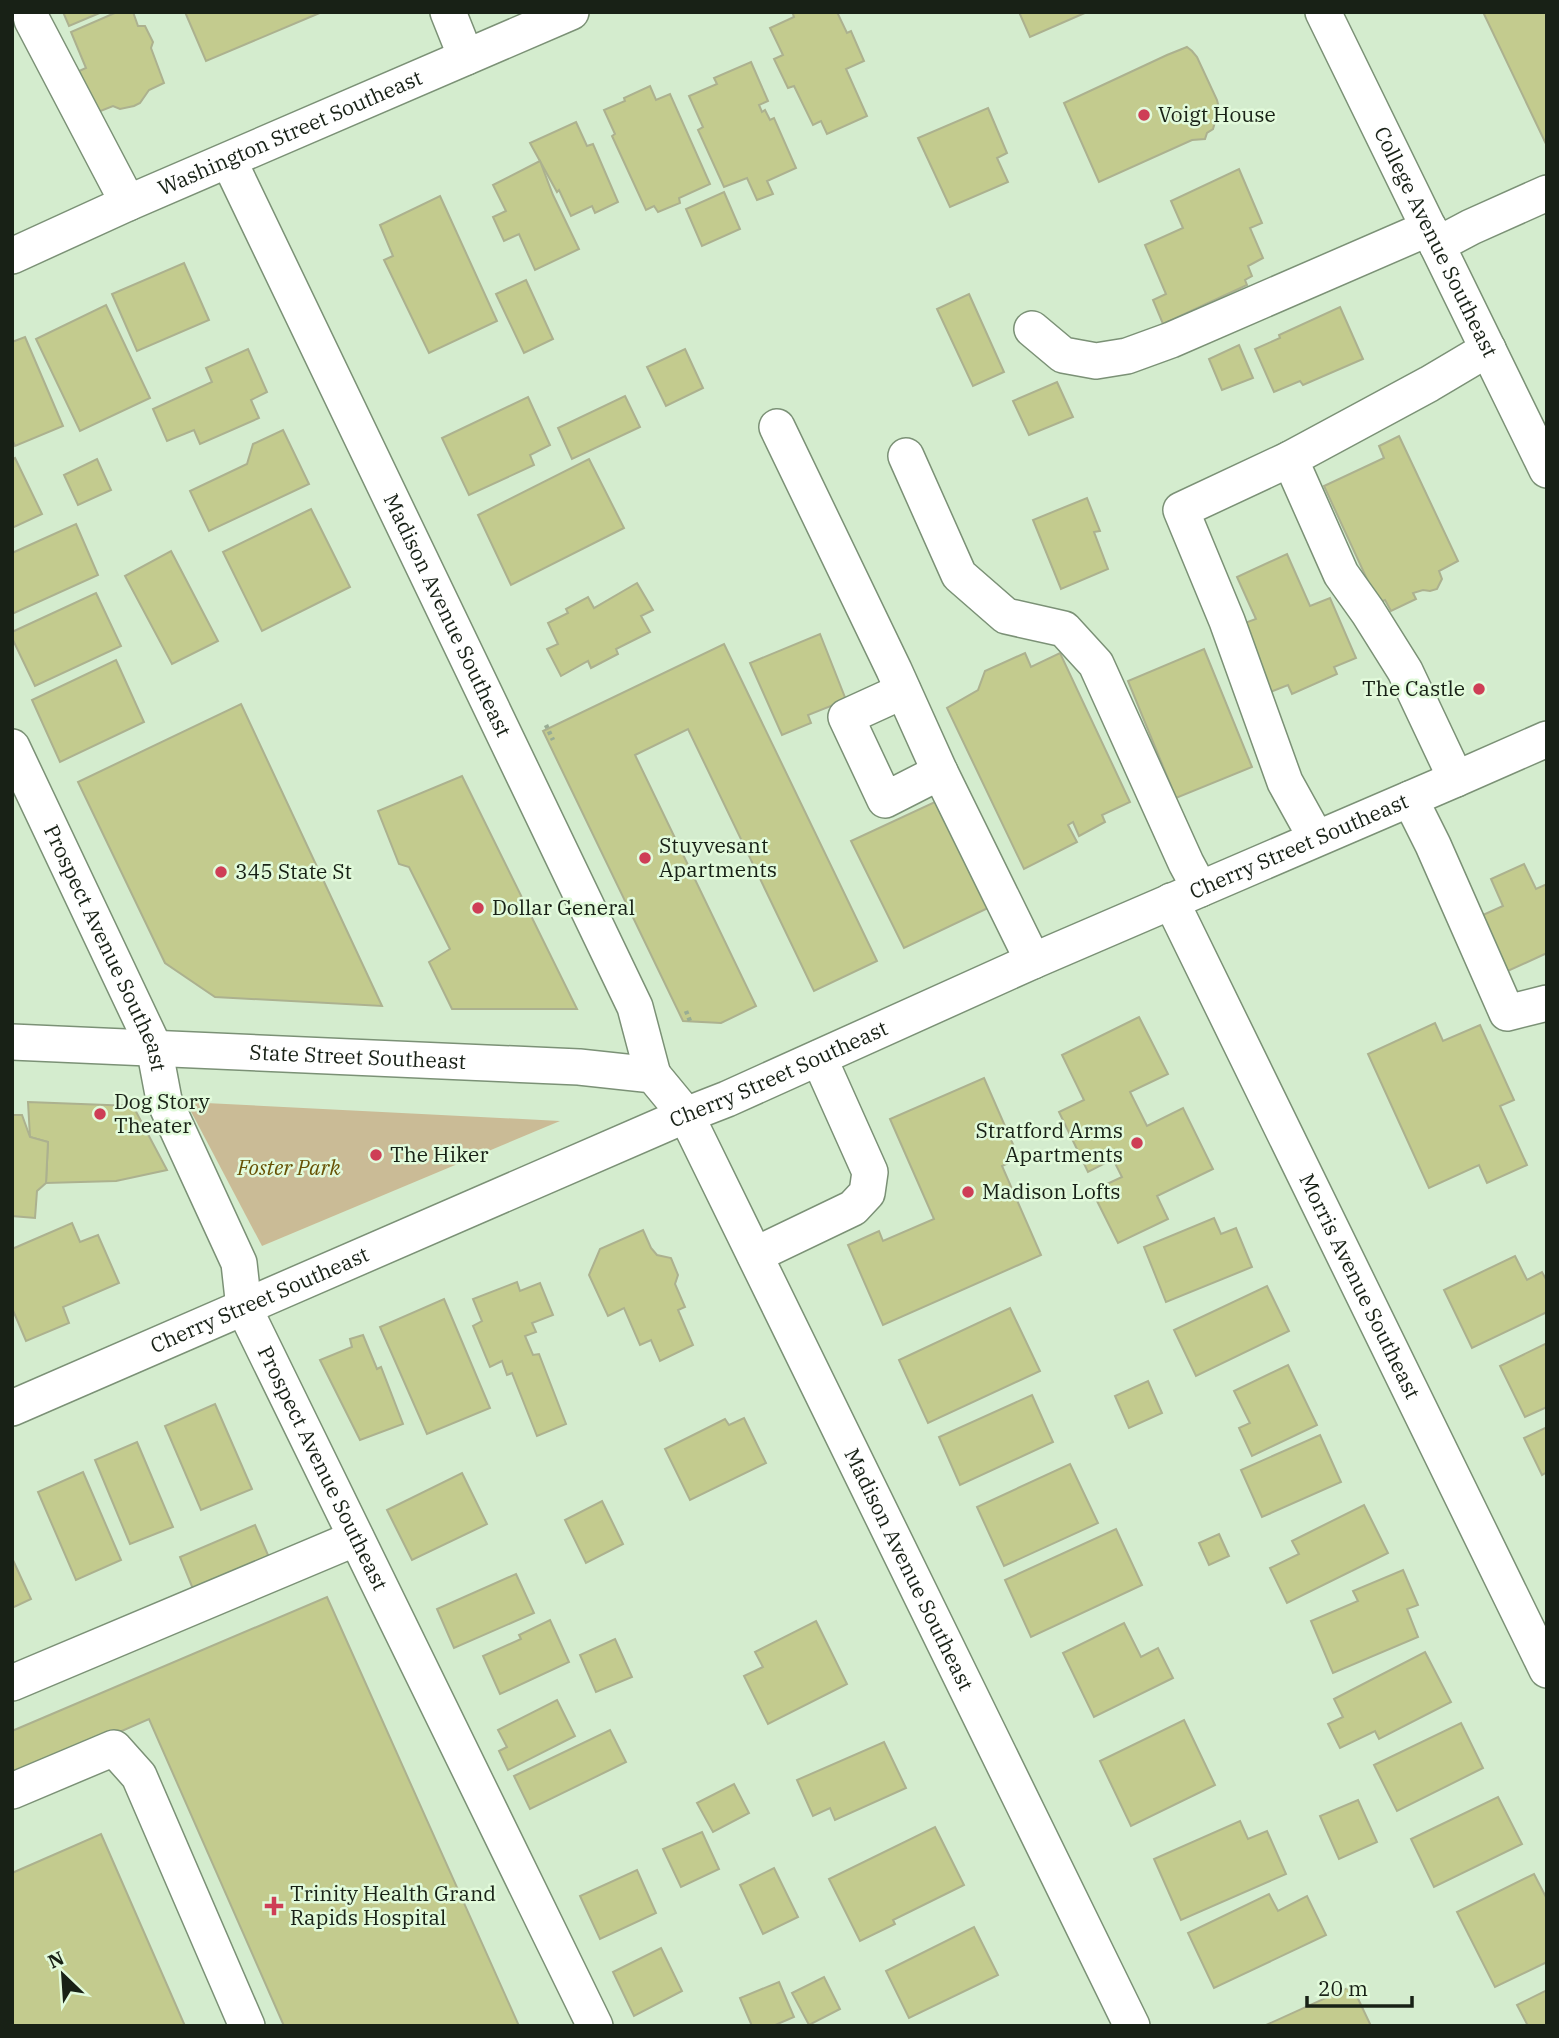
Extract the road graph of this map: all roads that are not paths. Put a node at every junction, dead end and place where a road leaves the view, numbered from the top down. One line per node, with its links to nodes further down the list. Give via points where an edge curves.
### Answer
1 (30, 12): 8 (street)
2 (447, 12): 5 (street)
3 (570, 12): 5 (street, Washington Street Southeast)
4 (1323, 12): 9 (street, College Avenue Southeast)
5 (466, 57): 6 (street, Washington Street Southeast)
6 (229, 161): 8 (street, Washington Street Southeast); 30 (street, Madison Avenue Southeast, via 635,1007)
7 (1547, 193): 9 (street, via 1471,227)
8 (128, 203): 10 (street, Washington Street Southeast)
9 (1433, 237): 11 (street, via 1127,356 1096,361 1063,355); 12 (street, College Avenue Southeast)
10 (12, 257)
11 (1032, 329)
12 (1488, 349): 14 (street, College Avenue Southeast); 16 (street)
13 (777, 427): 17 (street)
14 (1543, 451)
15 (906, 456): 24 (street, Morris Avenue Southeast, via 959,575 1006,616 1063,629 1096,664 1186,863)
16 (1290, 459): 21 (street, via 1341,574 1405,671); 23 (street, via 1181,510 1285,782)
17 (903, 691): 20 (street); 20 (street, via 846,717 885,800)
18 (1547, 739): 21 (street, Cherry Street Southeast)
19 (12, 747): 28 (street, Prospect Avenue Southeast)
20 (940, 772): 25 (street)
21 (1456, 779): 22 (street, Cherry Street Southeast)
22 (1410, 799): 23 (street, Cherry Street Southeast); 26 (street, via 1507,1013)
23 (1315, 838): 24 (street, Cherry Street Southeast)
24 (1185, 895): 25 (street, Cherry Street Southeast); 36 (street, Morris Avenue Southeast)
25 (1033, 961): 29 (street, Cherry Street Southeast)
26 (1547, 1003)
27 (12, 1042): 28 (street, State Street Southeast)
28 (154, 1047): 30 (street, State Street Southeast, via 579,1067); 33 (street, Prospect Avenue Southeast, via 164,1100 239,1263)
29 (820, 1058): 31 (street, Cherry Street Southeast); 32 (street, via 870,1172 867,1194 853,1208)
30 (653, 1075): 31 (street)
31 (686, 1115): 32 (street, Madison Avenue Southeast); 33 (street, Cherry Street Southeast)
32 (755, 1255): 41 (street, Madison Avenue Southeast)
33 (244, 1308): 34 (street, Cherry Street Southeast); 35 (street, Prospect Avenue Southeast)
34 (12, 1408)
35 (356, 1538): 37 (street); 40 (street, Prospect Avenue Southeast)
36 (1547, 1670)
37 (12, 1683)
38 (12, 1791): 39 (street, via 114,1748 139,1776)
39 (247, 2026)
40 (595, 2026)
41 (1132, 2026)

